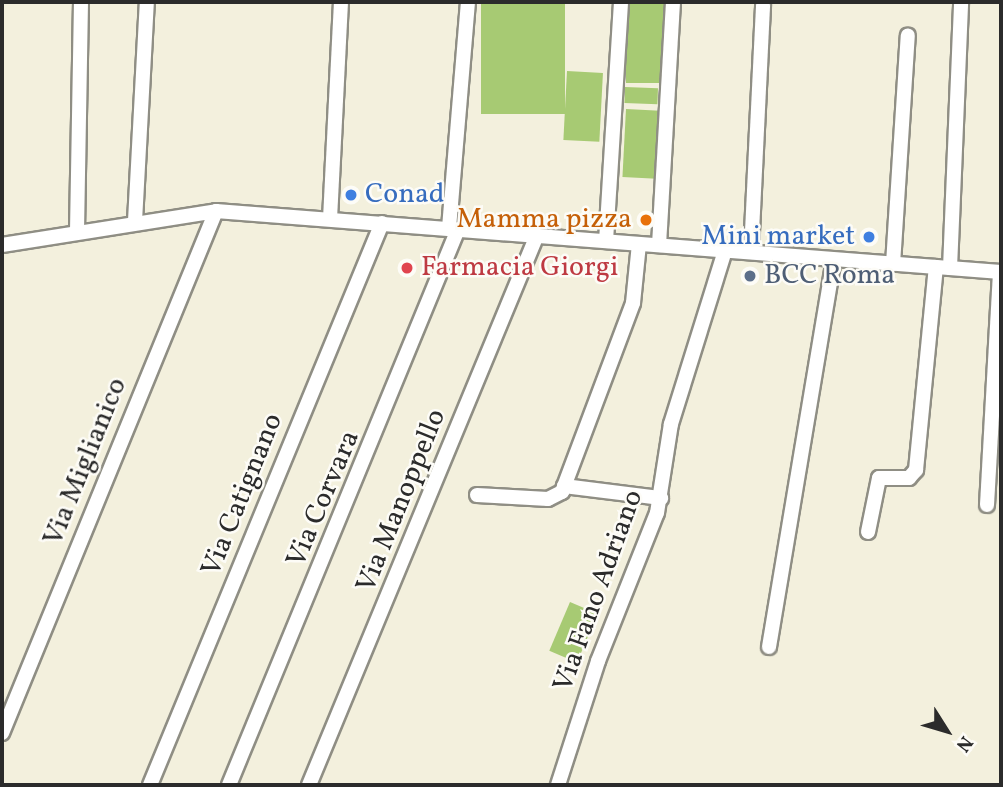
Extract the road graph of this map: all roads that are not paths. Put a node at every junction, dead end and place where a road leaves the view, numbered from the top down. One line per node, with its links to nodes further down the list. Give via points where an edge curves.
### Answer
1 (81, 2): 15 (street)
2 (148, 2): 12 (street)
3 (341, 2): 11 (street)
4 (468, 2): 14 (street, Via Corvara)
5 (621, 2): 17 (street)
6 (673, 2): 20 (street)
7 (961, 2): 25 (street)
8 (763, 5): 22 (street)
9 (908, 35): 24 (street)
10 (216, 211): 11 (street); 12 (street); 33 (street, Via Miglianico)
11 (330, 219): 13 (street)
12 (135, 221): 15 (street)
13 (382, 223): 14 (street); 34 (street, Via Catignano)
14 (453, 229): 16 (street); 35 (street, Via Corvara)
15 (77, 231): 19 (street)
16 (537, 235): 17 (street); 36 (street, Via Manoppello)
17 (606, 241): 18 (street)
18 (639, 243): 20 (street); 27 (street, via 633,303)
19 (2, 245)
20 (659, 245): 21 (street)
21 (725, 251): 22 (street); 29 (street, Via Fano Adriano, via 671,424)
22 (751, 253): 23 (street)
23 (834, 260): 24 (street); 32 (street)
24 (893, 264): 25 (street)
25 (943, 267): 26 (street); 31 (street, via 916,470 908,478 879,478)
26 (1001, 272): 30 (street)
27 (564, 486): 28 (street, via 548,499); 29 (street)
28 (477, 495)
29 (661, 498): 37 (street, Via Fano Adriano)
30 (987, 505)
31 (868, 532)
32 (769, 647)
33 (2, 733)
34 (150, 785)
35 (229, 785)
36 (309, 785)
37 (558, 785)

